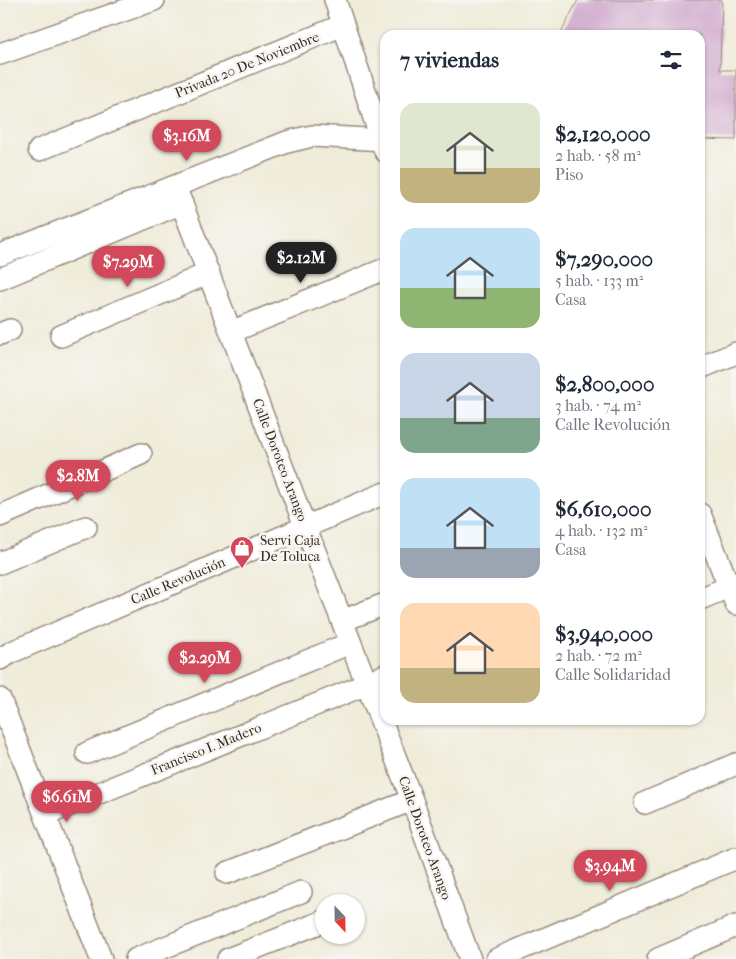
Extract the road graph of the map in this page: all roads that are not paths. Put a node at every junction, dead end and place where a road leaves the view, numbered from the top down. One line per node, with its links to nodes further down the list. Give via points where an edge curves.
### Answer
1 (154, 0): 4 (street)
2 (335, 0): 3 (street)
3 (343, 26): 5 (street); 7 (street, Privada 20 De Noviembre)
4 (0, 54)
5 (380, 132)
6 (380, 144): 8 (street, via 312,136 300,138)
7 (39, 150)
8 (179, 194): 9 (street); 11 (street, Calle Doroteo Arango); 12 (street)
9 (0, 255)
10 (380, 271): 13 (street)
11 (208, 274): 13 (street, Calle Doroteo Arango); 14 (street)
12 (0, 280)
13 (231, 332): 21 (street, Calle Doroteo Arango)
14 (62, 336)
15 (736, 353): 16 (street)
16 (705, 366)
17 (141, 454): 19 (street)
18 (380, 495): 21 (street, Calle Revolución)
19 (0, 516)
20 (705, 525): 24 (street)
21 (305, 526): 27 (street, Calle Doroteo Arango); 29 (street, Calle Revolución)
22 (86, 527): 23 (street)
23 (0, 563)
24 (734, 591): 25 (street)
25 (705, 598)
26 (380, 606): 27 (street)
27 (342, 621): 28 (street, Calle Doroteo Arango)
28 (350, 643): 30 (street, Calle Doroteo Arango); 35 (street)
29 (0, 659)
30 (376, 679): 31 (street, Calle Doroteo Arango); 39 (street, Francisco I. Madero)
31 (380, 692)
32 (0, 699): 34 (street)
33 (390, 725): 37 (street, Calle Doroteo Arango)
34 (6, 730): 39 (street)
35 (87, 753)
36 (736, 764): 38 (street)
37 (412, 800): 41 (street); 48 (street, Calle Doroteo Arango)
38 (645, 803)
39 (45, 815): 45 (street)
40 (736, 858): 49 (street)
41 (227, 873)
42 (301, 892): 46 (street)
43 (315, 925): 47 (street)
44 (736, 926): 50 (street)
45 (101, 959)
46 (136, 959)
47 (228, 959)
48 (470, 959)
49 (497, 959)
50 (658, 959)

